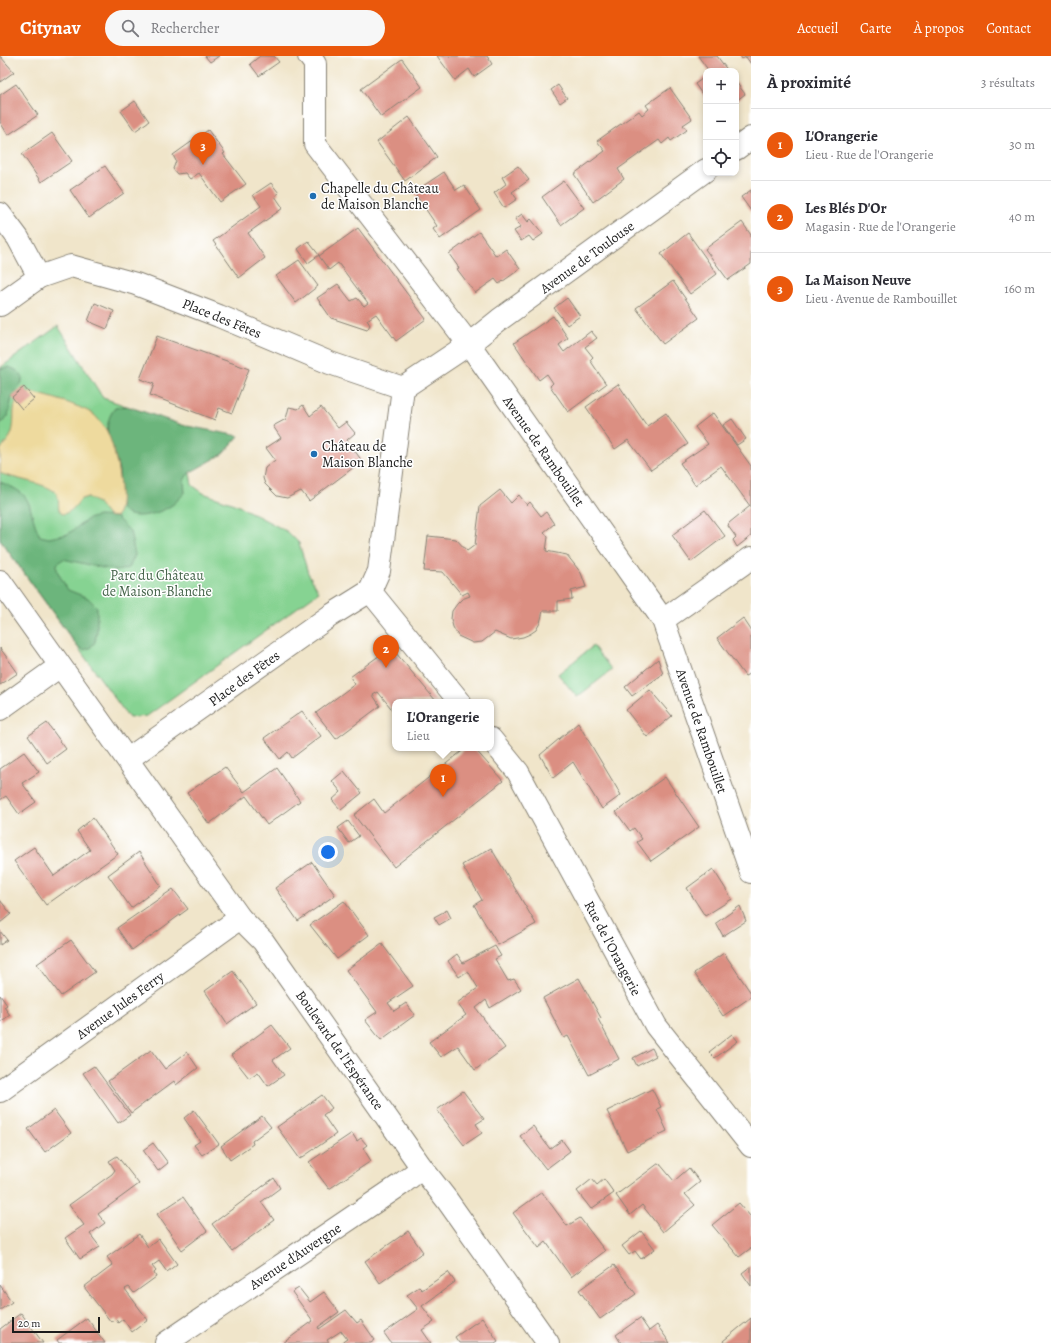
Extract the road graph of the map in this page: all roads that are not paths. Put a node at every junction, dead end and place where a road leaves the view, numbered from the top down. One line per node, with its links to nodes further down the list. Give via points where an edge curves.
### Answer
1 (317, 59): 8 (street, Avenue de Rambouillet, via 315,144)
2 (751, 138): 3 (street)
3 (739, 147)
4 (703, 172): 8 (street, Avenue de Toulouse)
5 (0, 214): 6 (street, via 18,238)
6 (38, 277): 7 (street, Place des Fêtes); 9 (street, Place des Fêtes, via 71,266 136,284 330,363)
7 (0, 305)
8 (469, 344): 9 (street); 13 (street, Avenue de Rambouillet)
9 (403, 388): 12 (street, via 379,571)
10 (751, 558): 13 (street)
11 (0, 581): 14 (street)
12 (370, 592): 15 (street); 18 (street, Place des Fêtes, via 330,616)
13 (663, 620): 19 (street, Avenue de Rambouillet)
14 (60, 666): 16 (street); 18 (street)
15 (458, 699)
16 (0, 709)
17 (494, 744): 22 (street, Rue de l'Orangerie, via 518,772 656,1026)
18 (128, 759): 20 (street, Boulevard de l'Espérance)
19 (751, 872)
20 (240, 918): 21 (street, Avenue Jules Ferry); 23 (street, Boulevard de l'Espérance, via 263,941)
21 (0, 1091)
22 (751, 1146)
23 (422, 1168): 24 (street, Avenue d'Auvergne, via 400,1186); 25 (street, Boulevard de l'Espérance)
24 (166, 1343)
25 (548, 1343)

